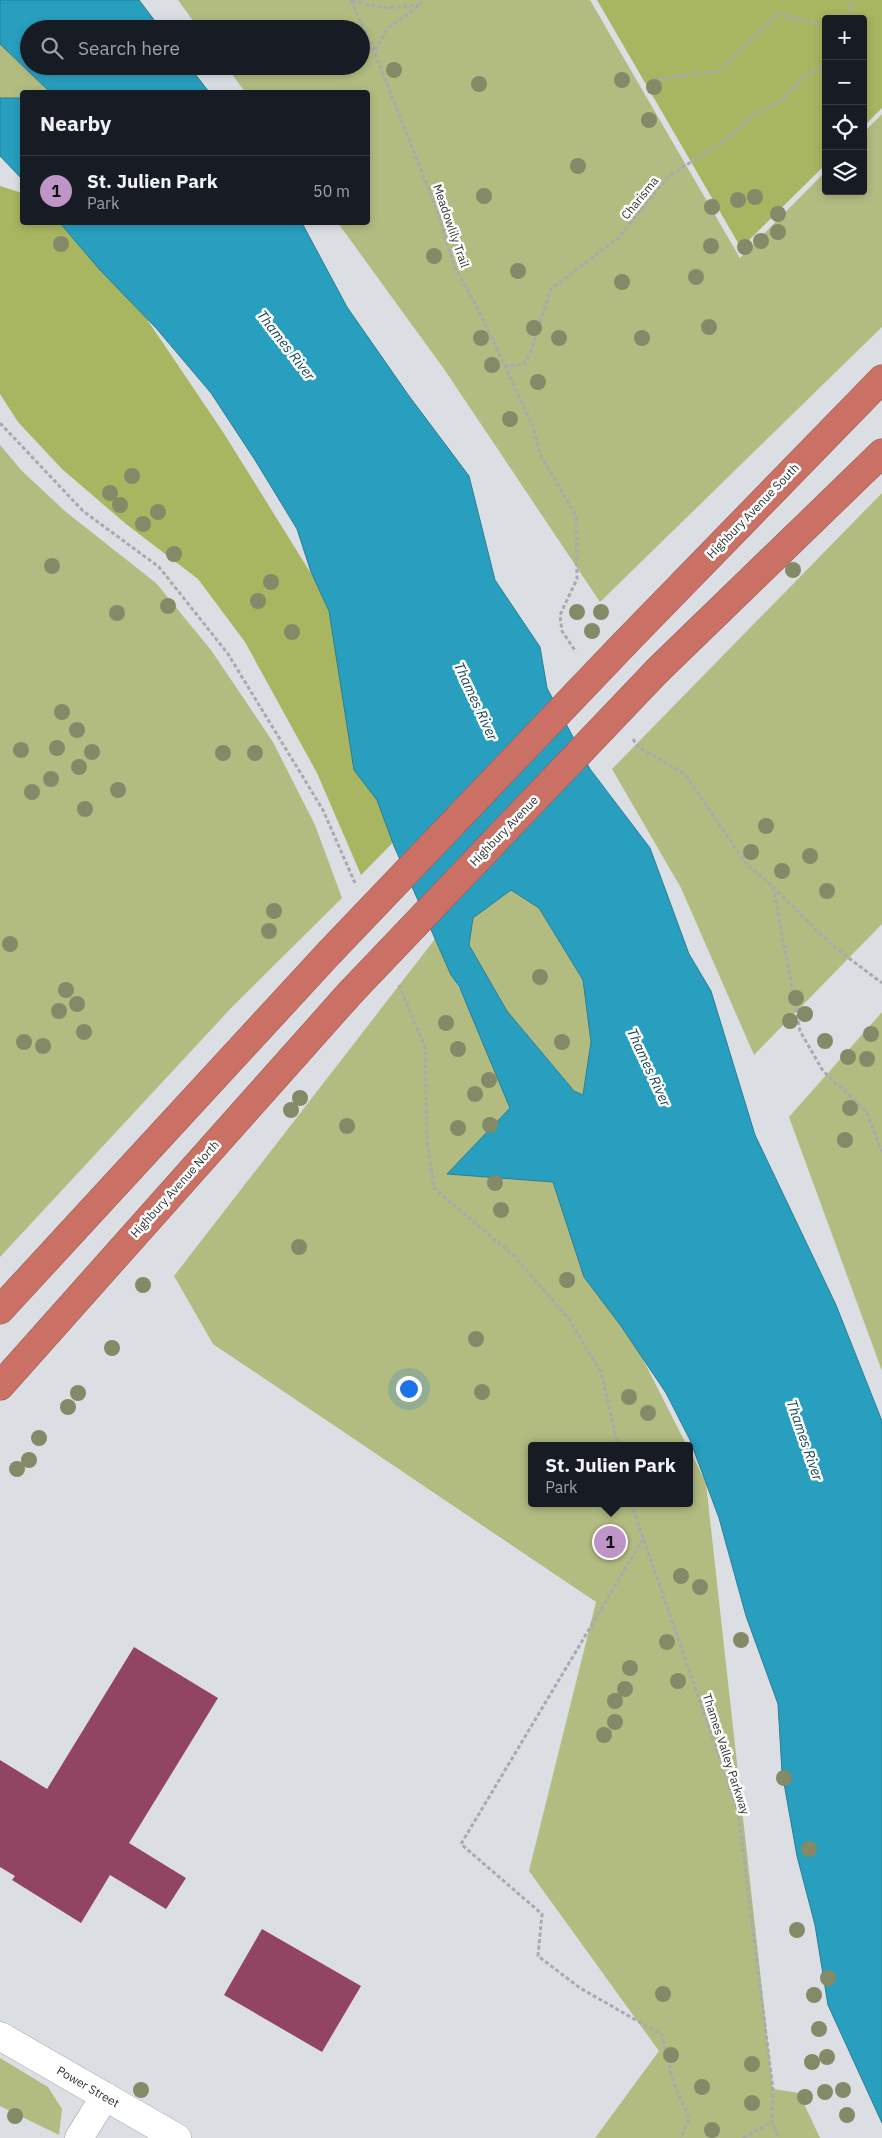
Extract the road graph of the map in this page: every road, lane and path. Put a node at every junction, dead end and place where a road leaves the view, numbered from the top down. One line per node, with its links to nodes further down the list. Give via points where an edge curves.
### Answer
1 (423, 0): 4 (path)
2 (852, 0): 5 (path)
3 (352, 1): 4 (path, via 386,8); 6 (path, Meadowlily Trail)
4 (420, 5): 9 (path, via 387,29)
5 (849, 15)
6 (360, 20)
7 (822, 25): 11 (path, via 777,14 720,71)
8 (370, 42): 9 (path, Meadowlily Trail)
9 (374, 51): 12 (path, Meadowlily Trail, via 437,210 454,266)
10 (822, 66): 12 (path, Charisma, via 807,75 778,103 755,114 727,139 669,176 618,238 551,289 524,364)
11 (652, 80)
12 (504, 366): 15 (path, Meadowlily Trail, via 534,426 540,454 576,516 577,579 560,615 562,631)
13 (882, 379): 21 (highway, Highbury Avenue South, bridge, via 329,953)
14 (882, 453): 19 (highway, Highbury Avenue, bridge, via 658,670)
15 (578, 656)
16 (627, 731): 17 (path, via 638,747 685,774 747,865)
17 (772, 886): 18 (path, via 834,947); 20 (path, via 800,1031 823,1071 866,1111)
18 (882, 982)
19 (351, 992): 22 (highway, Highbury Avenue North)
20 (882, 1152)
21 (0, 1310)
22 (0, 1386)
23 (632, 1507): 24 (path, Thames Valley Parkway)
24 (643, 1539): 27 (path, Thames Valley Parkway, via 738,1811 773,2089); 30 (path, via 460,1844 542,1914 538,1956 580,1988 662,2035 673,2081 689,2118)
25 (0, 2036): 26 (street, Power Street)
26 (105, 2096): 28 (street); 29 (street, Power Street)
27 (772, 2122): 31 (path); 32 (path, Thames Valley Parkway)
28 (79, 2138)
29 (177, 2138)
30 (681, 2138)
31 (743, 2138)
32 (779, 2138)

